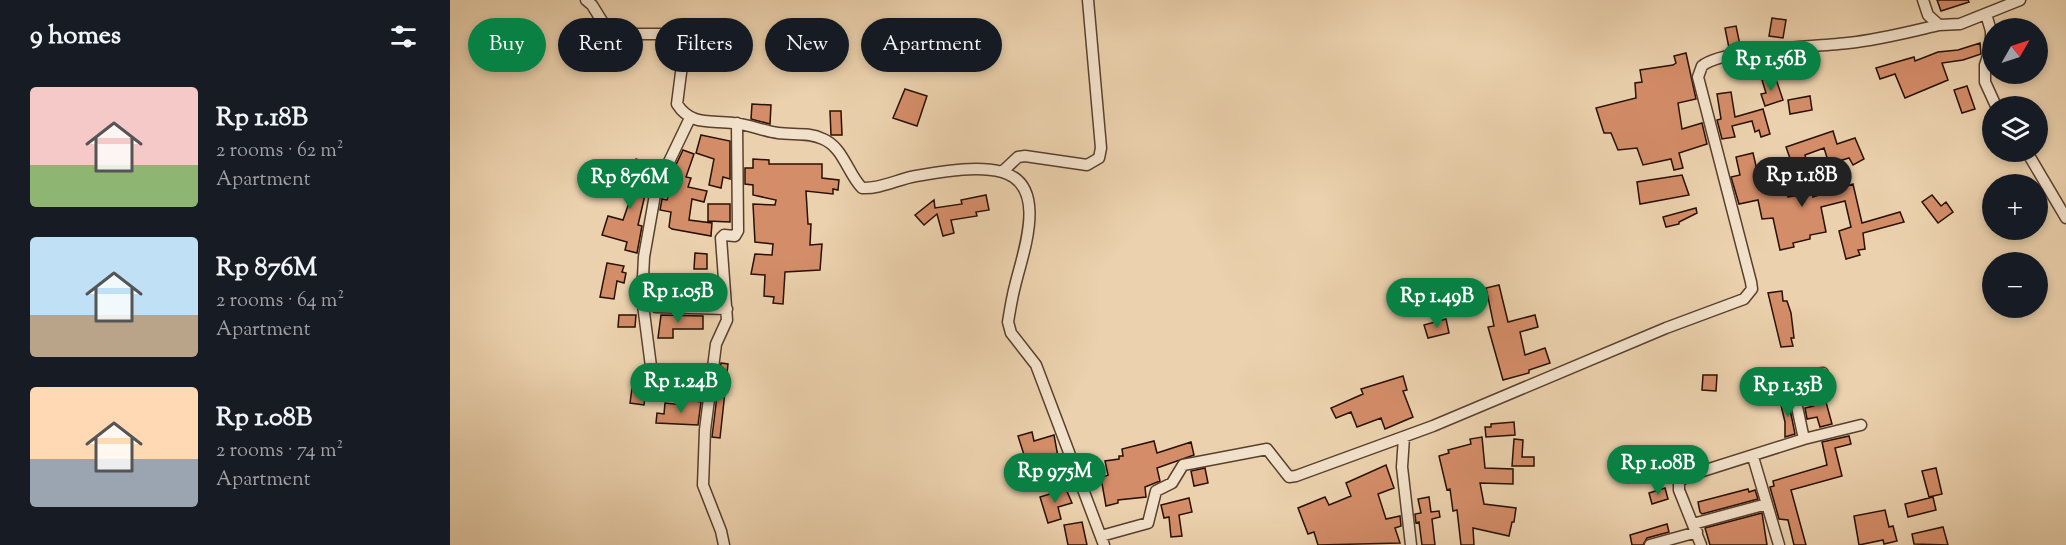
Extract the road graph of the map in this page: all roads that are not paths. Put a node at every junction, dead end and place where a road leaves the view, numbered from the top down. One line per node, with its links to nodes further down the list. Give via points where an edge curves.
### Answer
1 (586, 0): 8 (street, via 610,34 661,34 680,46 683,57 676,104)
2 (1088, 0): 11 (street, via 1099,158 1087,165 1018,157)
3 (1923, 0): 6 (street, via 1928,15)
4 (2019, 0): 5 (street)
5 (1986, 14): 6 (street, via 1960,24); 7 (street, via 1991,31 1985,82)
6 (1939, 25): 18 (street, via 1849,43 1787,47 1707,62 1698,77 1742,239 1751,282 1749,294 1734,304 1666,328)
7 (1991, 96)
8 (690, 118): 9 (street, via 699,122); 16 (street, via 656,189 644,257 642,297)
9 (737, 123): 11 (street, via 825,139 862,188 980,169); 14 (street, via 738,231 735,236 721,238)
10 (2033, 162): 12 (street)
11 (1002, 172): 23 (street, via 1020,183 1026,193 1030,226 1008,322 1011,333 1036,365)
12 (2066, 218)
13 (656, 307): 14 (street)
14 (726, 309): 24 (street, via 727,323 716,344 705,430 703,485)
15 (1823, 373): 19 (street, via 1798,376 1792,384)
16 (653, 382)
17 (1861, 425): 19 (street)
18 (1404, 437): 23 (street, via 1292,477 1267,448 1183,465 1172,483 1156,491 1148,523); 25 (street, via 1402,467)
19 (1804, 439): 20 (street)
20 (1753, 458): 21 (street); 22 (street, via 1687,476 1679,482)
21 (1767, 504): 22 (street); 28 (street)
22 (1695, 528): 26 (street); 27 (street)
23 (1102, 540)
24 (724, 545)
25 (1410, 545)
26 (1650, 545)
27 (1701, 545)
28 (1779, 545)

